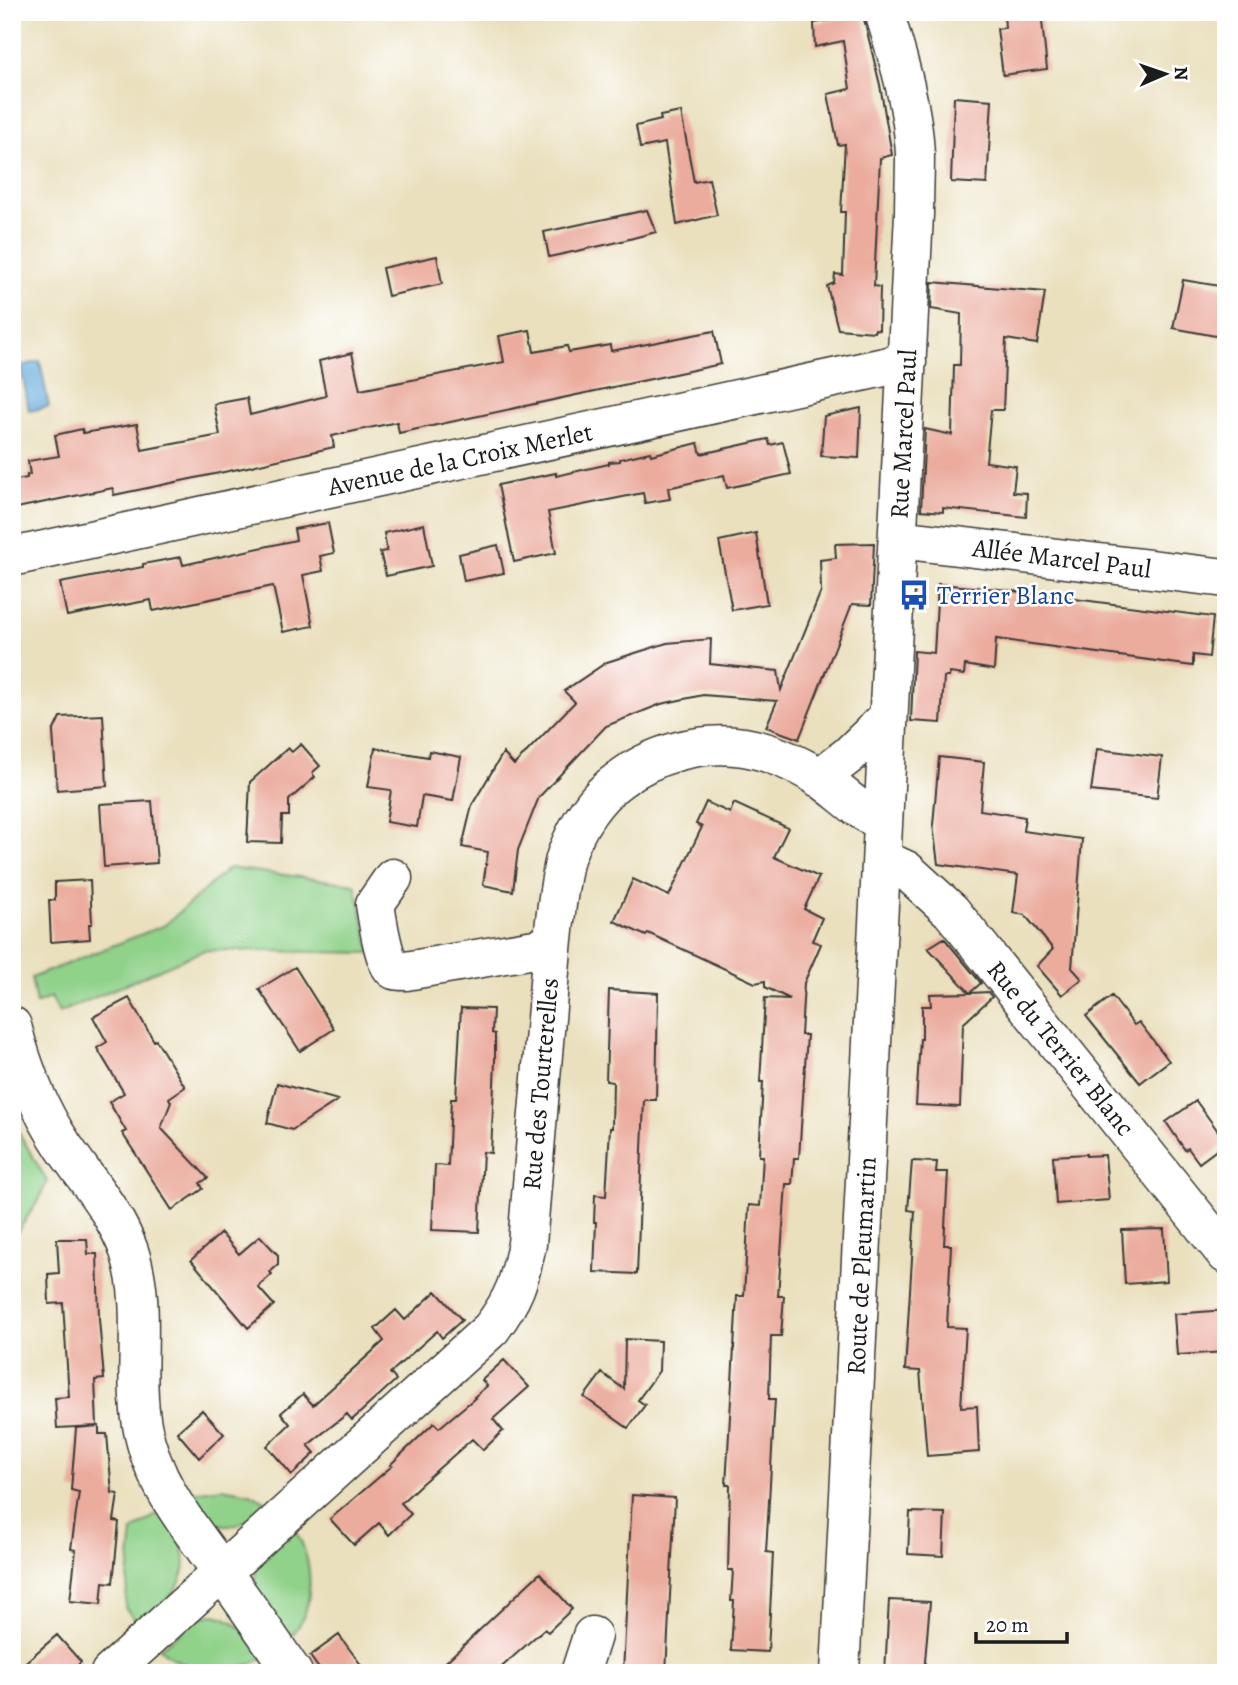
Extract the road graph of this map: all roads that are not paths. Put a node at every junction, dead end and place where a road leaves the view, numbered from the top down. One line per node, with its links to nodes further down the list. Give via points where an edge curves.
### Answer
1 (884, 12): 2 (street, Rue Marcel Paul, via 897,53 915,152)
2 (907, 362): 3 (street, Rue Marcel Paul); 4 (street, Avenue de la Croix Merlet)
3 (898, 539): 5 (street, Allée Marcel Paul); 6 (street, Rue Marcel Paul)
4 (12, 557)
5 (1226, 578)
6 (888, 718): 7 (street); 8 (street, Rue Marcel Paul)
7 (819, 778): 8 (street, Rue des Tourterelles, via 863,811); 10 (street, Rue des Tourterelles, via 769,754 720,745 672,753 627,774 596,802 566,855)
8 (883, 841): 12 (street, Rue du Terrier Blanc, via 906,870 951,911); 18 (street, Route de Pleumartin)
9 (393, 878): 10 (street, via 374,904 394,970)
10 (552, 946): 13 (street, Rue des Tourterelles, via 527,1244 520,1282 507,1308 491,1329)
11 (12, 1026): 13 (street, via 36,1097 109,1210 129,1251 139,1307 142,1426 168,1497)
12 (1226, 1254)
13 (222, 1573): 15 (street, Rue des Tourterelles); 16 (street)
14 (592, 1636): 17 (street)
15 (110, 1673)
16 (293, 1673)
17 (580, 1673)
18 (840, 1673)

